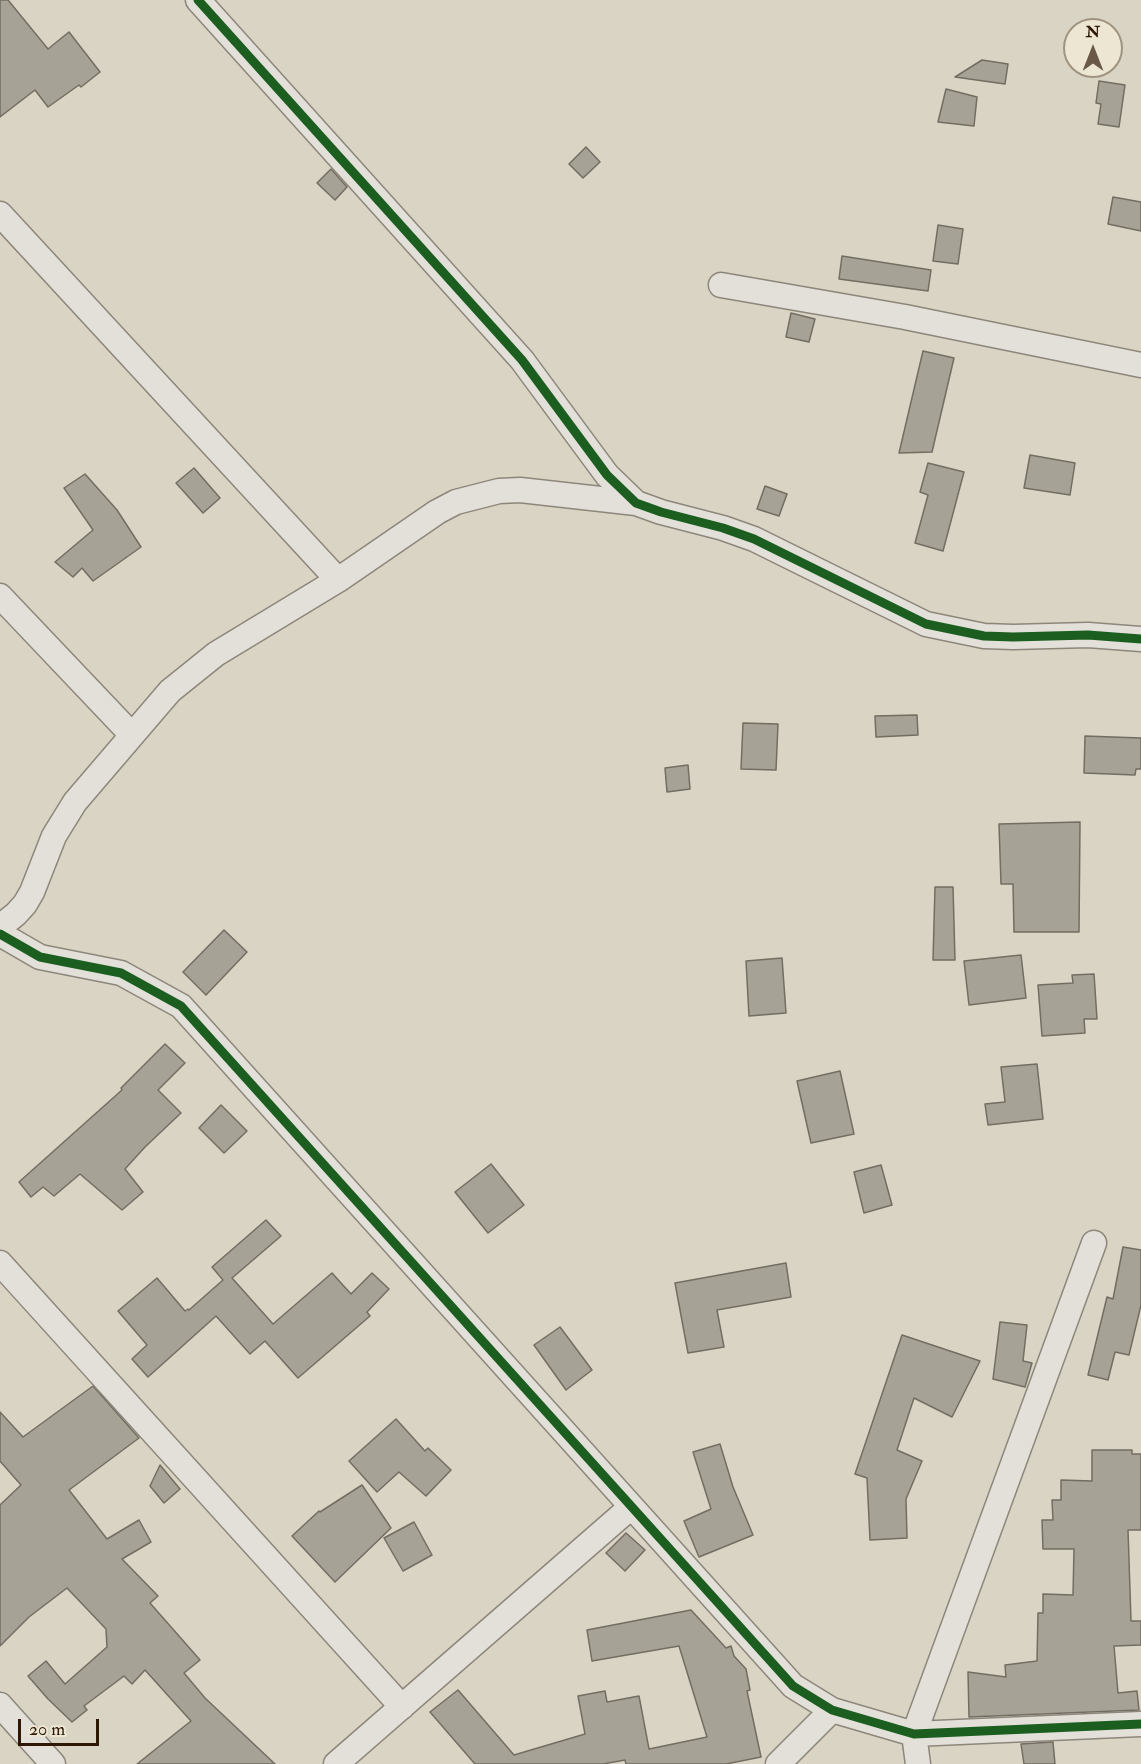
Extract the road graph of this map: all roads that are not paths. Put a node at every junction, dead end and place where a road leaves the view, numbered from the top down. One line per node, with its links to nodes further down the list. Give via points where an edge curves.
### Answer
1 (198, 0): 5 (street, via 522,360 607,475)
2 (0, 214): 6 (street)
3 (721, 285): 4 (street)
4 (1141, 365)
5 (636, 502): 6 (street, via 520,490 477,495 437,512); 8 (street, via 754,539 926,624 984,636)
6 (338, 580): 9 (street, via 192,672)
7 (0, 596): 9 (street)
8 (1141, 639)
9 (132, 735): 10 (street, via 75,802 54,836 25,904)
10 (0, 927)
11 (0, 934): 14 (street, via 40,957 122,973 181,1006)
12 (1094, 1243): 19 (street)
13 (0, 1263): 16 (street)
14 (631, 1507): 16 (street); 17 (street, via 793,1686)
15 (0, 1705): 20 (street)
16 (402, 1707): 21 (street)
17 (832, 1710): 19 (street); 22 (street)
18 (1141, 1724): 19 (street)
19 (914, 1734): 23 (street)
20 (53, 1764)
21 (336, 1764)
22 (778, 1764)
23 (918, 1764)

